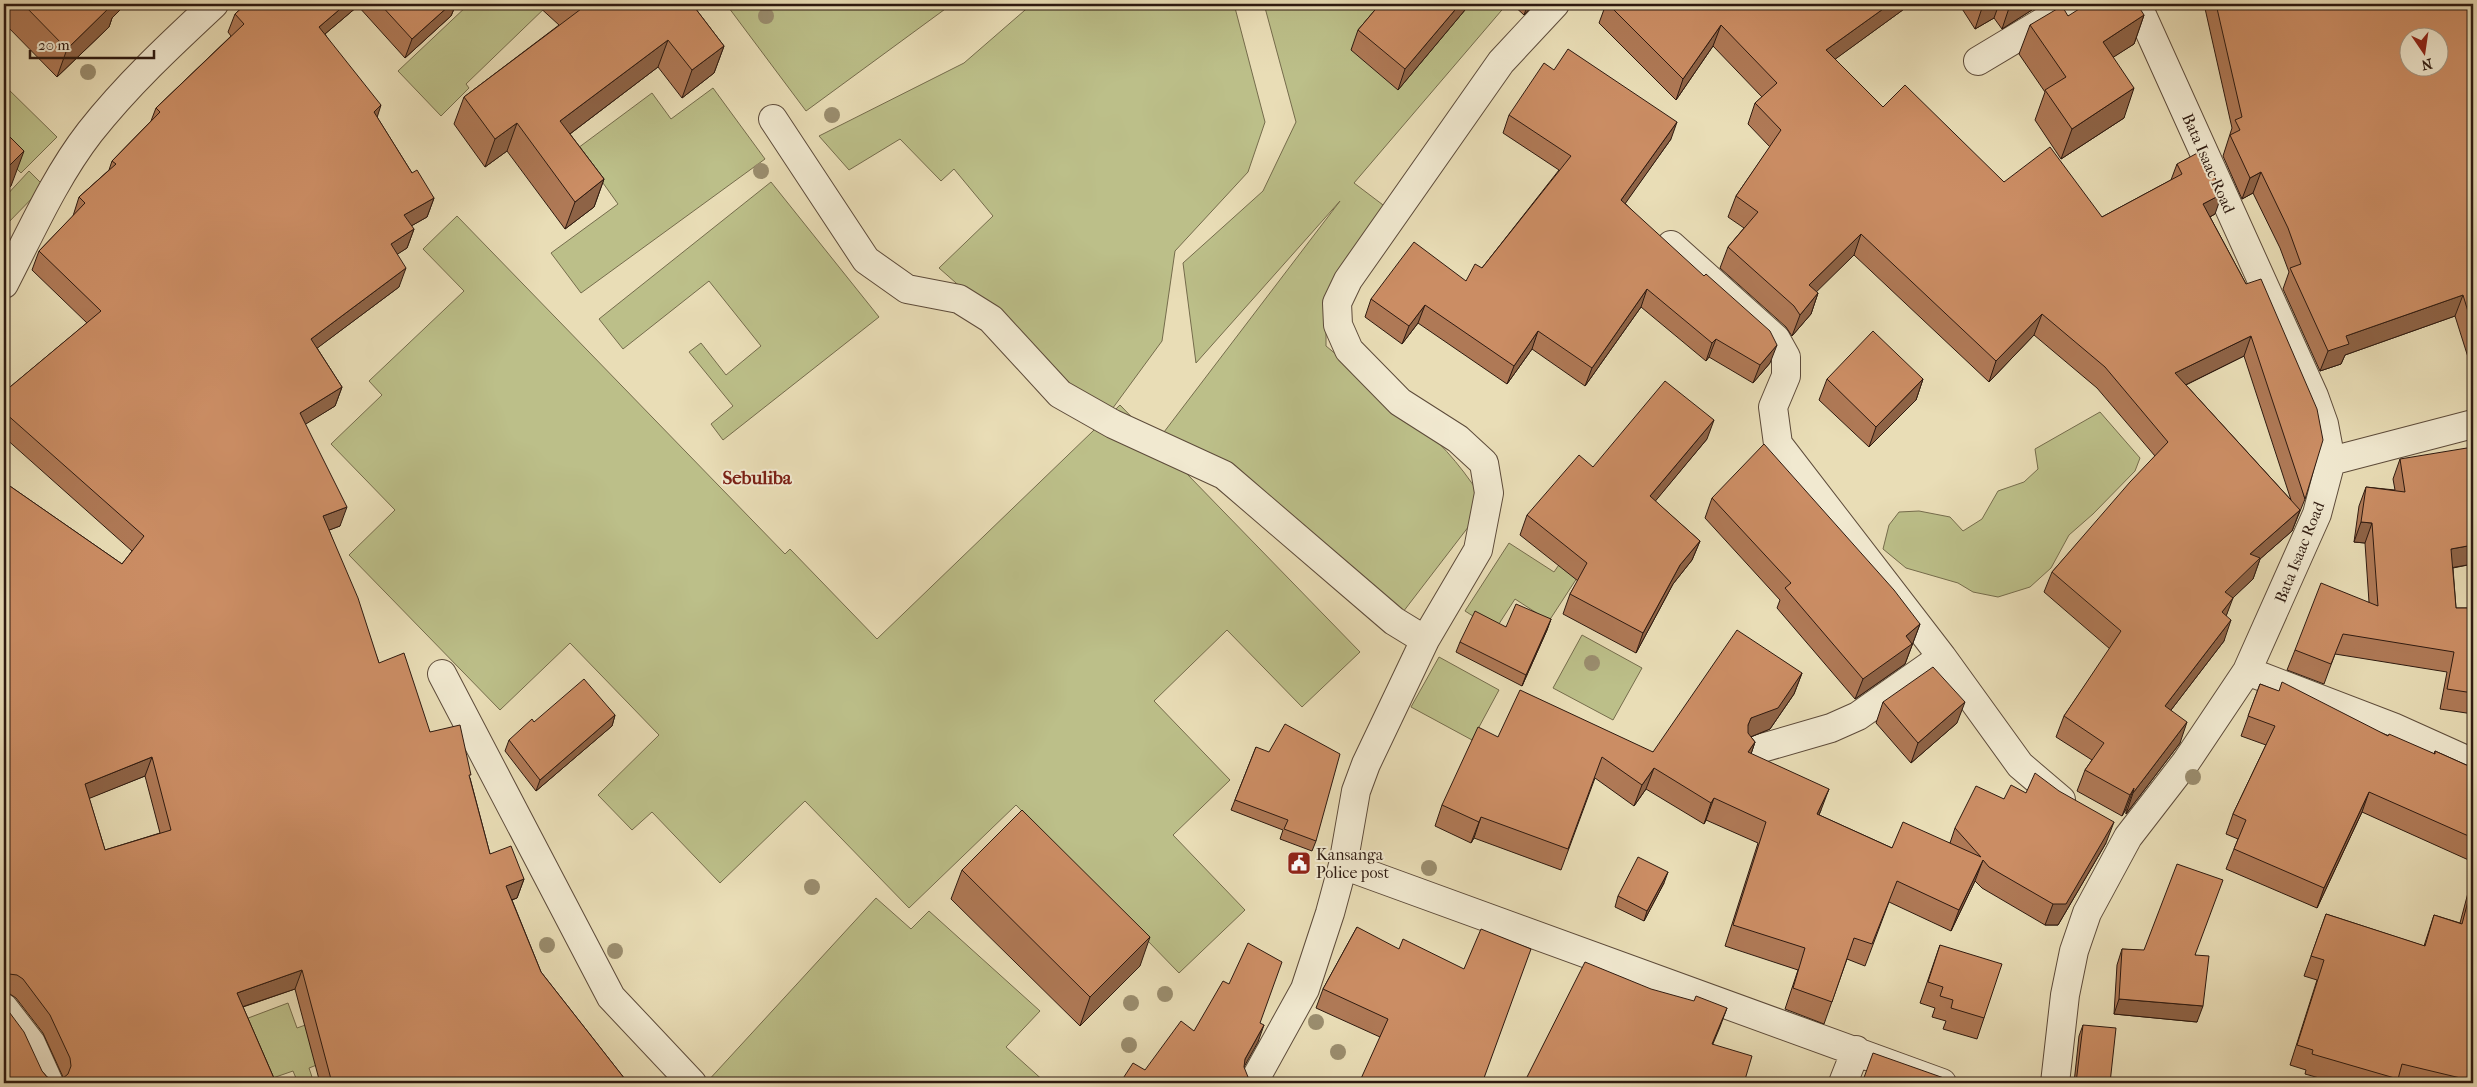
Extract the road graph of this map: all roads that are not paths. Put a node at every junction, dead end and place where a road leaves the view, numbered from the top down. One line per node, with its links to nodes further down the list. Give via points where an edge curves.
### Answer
1 (214, 4): 8 (street, via 132,80 88,134 52,192)
2 (1555, 4): 11 (street, via 1501,62 1348,280 1337,304 1338,325 1349,350 1400,402 1458,439 1484,463 1489,493 1478,550)
3 (2073, 4): 5 (street)
4 (2138, 4): 10 (street, Bata Isaac Road, via 2314,396 2324,424)
5 (1978, 61)
6 (773, 119): 11 (street, via 866,260 906,289 959,299 991,319 1060,394 1113,424 1224,476 1394,621)
7 (1671, 245): 12 (street, via 1776,339 1786,357 1786,376 1773,408 1778,444)
8 (4, 284)
9 (2473, 424): 10 (street)
10 (2331, 461): 13 (street, Bata Isaac Road, via 2317,514)
11 (1425, 640): 18 (street, via 1356,791)
12 (1942, 657): 15 (street, via 1858,716 1831,728); 17 (street, via 2020,765 2059,799)
13 (2247, 671): 16 (street, via 2393,727); 17 (street, Bata Isaac Road, via 2186,762)
14 (442, 674): 22 (street, via 611,998)
15 (1755, 750)
16 (2473, 763)
17 (2128, 837): 26 (street, Bata Isaac Road, via 2087,913 2074,950 2065,995)
18 (1343, 864): 20 (street); 23 (street, via 1305,989)
19 (4, 1008): 21 (street, via 31,1043)
20 (1856, 1050): 24 (street); 25 (street)
21 (49, 1083)
22 (692, 1083)
23 (1253, 1083)
24 (1843, 1083)
25 (1942, 1083)
26 (2055, 1083)

